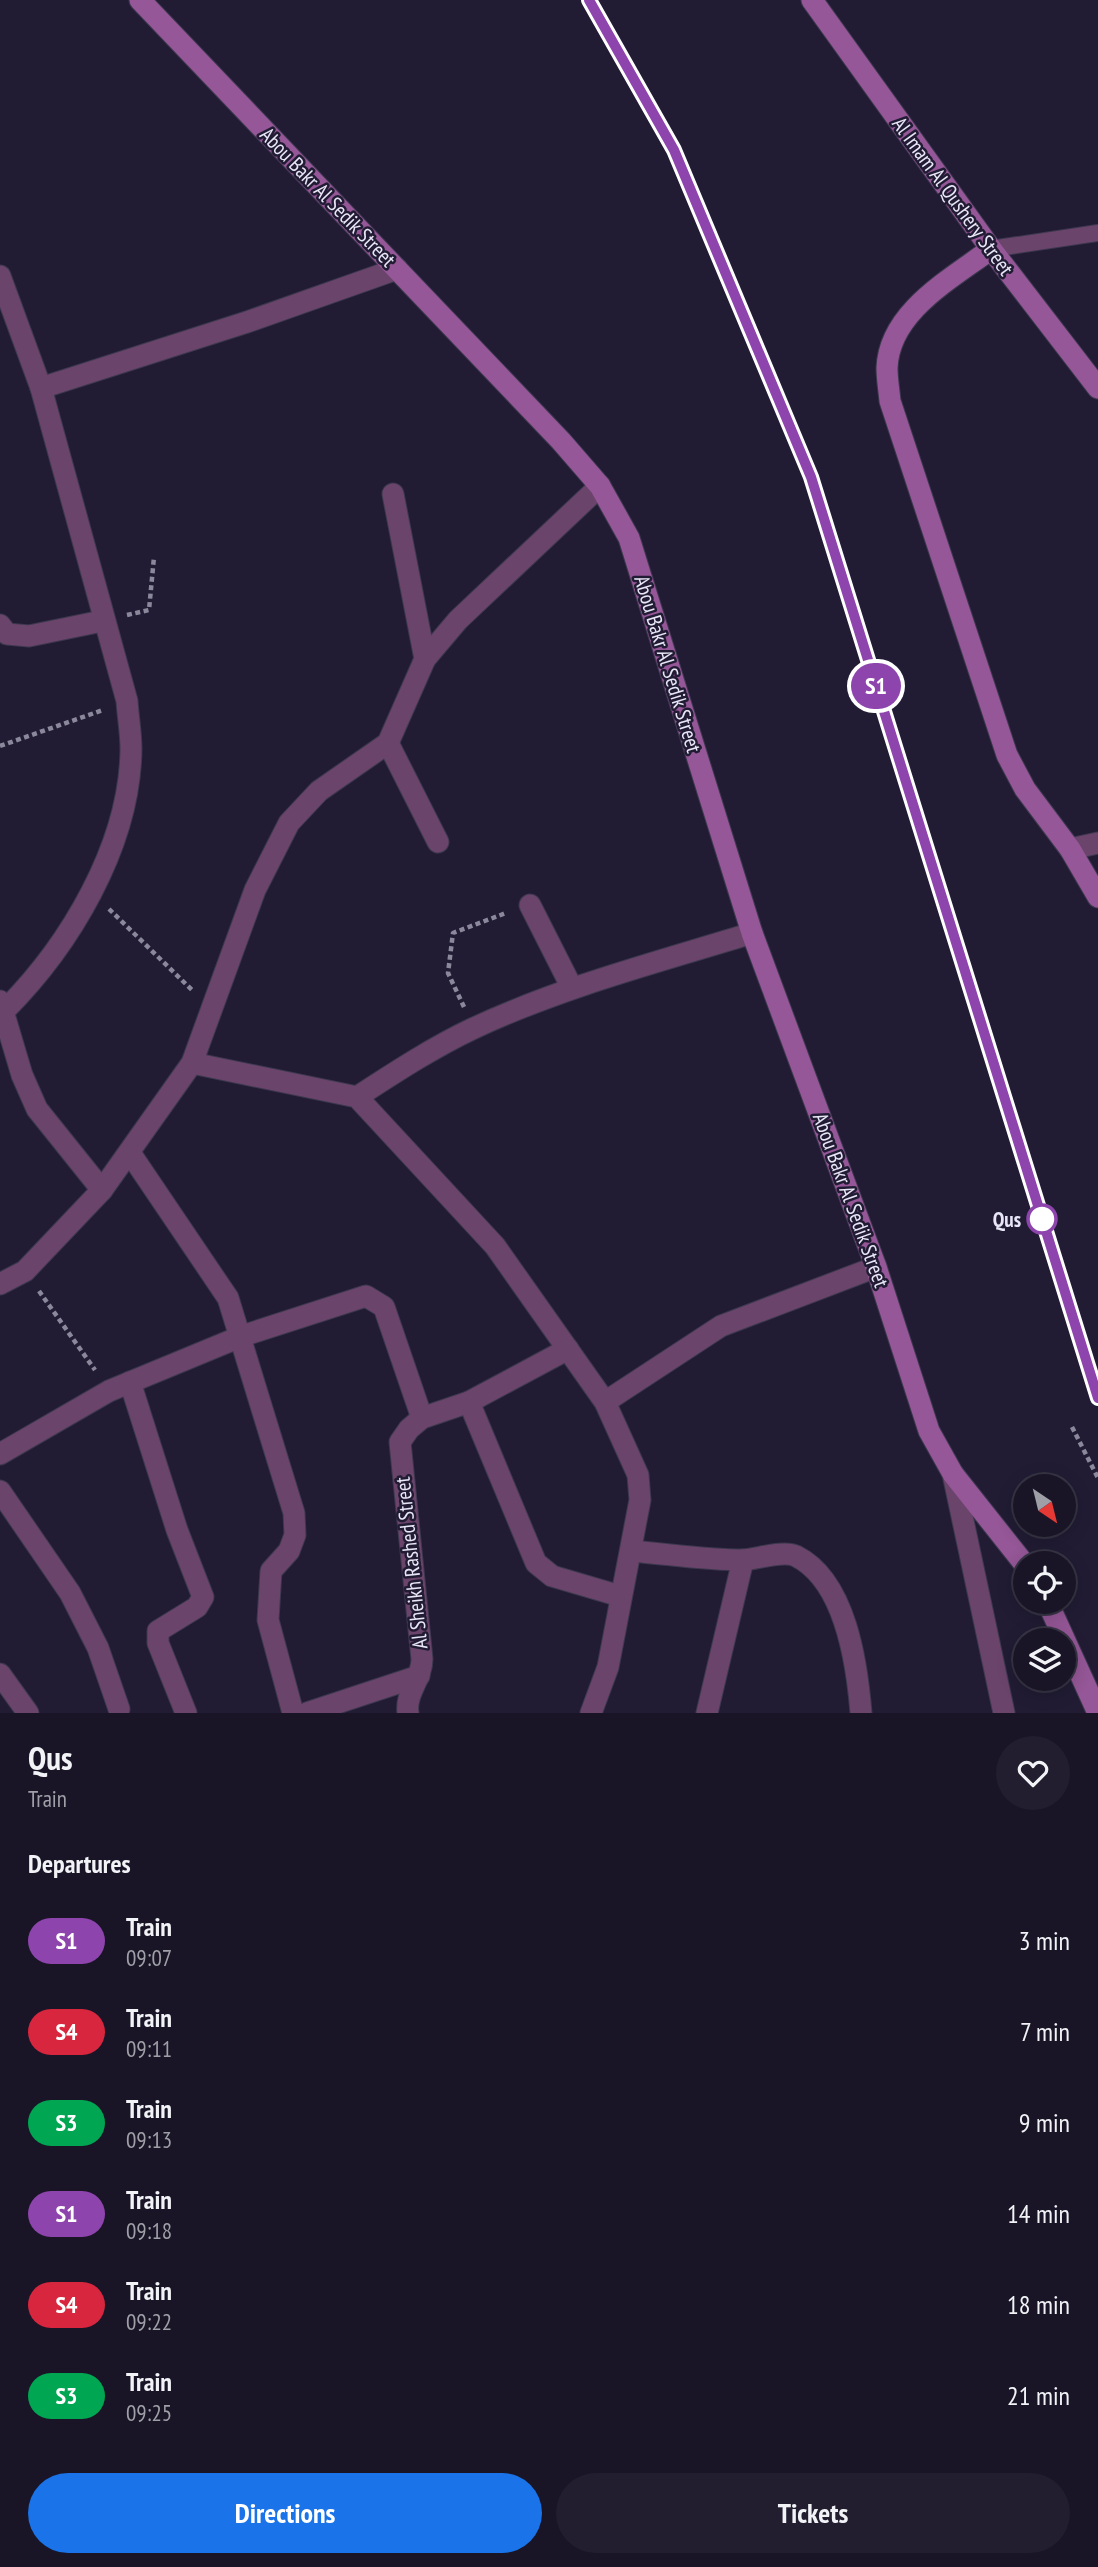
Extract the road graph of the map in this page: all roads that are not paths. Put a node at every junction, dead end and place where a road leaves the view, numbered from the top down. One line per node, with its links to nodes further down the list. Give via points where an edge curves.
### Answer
1 (140, 0): 5 (street, Abou Bakr Al Sedik Street)
2 (812, 0): 4 (street, Al Imam Al Qushery Street)
3 (1098, 233): 4 (lane)
4 (991, 249): 8 (street, Al Imam Al Qushery Street); 17 (street, via 918,304 897,332 887,366 890,401 1007,755 1024,789)
5 (397, 269): 7 (street); 9 (street, Abou Bakr Al Sedik Street)
6 (0, 276): 7 (street)
7 (41, 387): 11 (street)
8 (1098, 388)
9 (600, 486): 13 (street, via 458,620); 20 (street, Abou Bakr Al Sedik Street, via 629,538)
10 (393, 494): 13 (street)
11 (102, 621): 12 (street, via 29,636 7,634); 22 (street, via 127,701 131,749 117,830 90,892 27,988)
12 (0, 625)
13 (425, 659): 14 (street)
14 (388, 743): 15 (street); 23 (street, via 319,791 289,823 255,890)
15 (438, 842)
16 (1098, 843): 17 (street)
17 (1070, 849): 18 (street)
18 (1098, 897)
19 (530, 905): 21 (street)
20 (752, 933): 21 (street); 27 (street, Abou Bakr Al Sedik Street)
21 (572, 988): 24 (street, via 474,1028)
22 (1, 1007): 26 (street, via 37,1109)
23 (192, 1063): 24 (street); 25 (street)
24 (356, 1097): 30 (street, via 495,1246)
25 (130, 1153): 26 (street); 29 (street, via 228,1298)
26 (102, 1190): 28 (street, via 25,1271)
27 (876, 1267): 33 (street, via 721,1326); 36 (street, Abou Bakr Al Sedik Street, via 929,1431)
28 (0, 1284)
29 (242, 1336): 31 (street); 34 (street, via 366,1296 384,1307); 48 (street, via 294,1513 295,1535 289,1552 271,1572 268,1610)
30 (568, 1349): 32 (street); 33 (street)
31 (130, 1382): 35 (street); 47 (street, via 203,1597 197,1607 158,1631 158,1643)
32 (469, 1402): 34 (street); 41 (street, via 536,1563 552,1576)
33 (605, 1402): 38 (street, via 638,1475 640,1500)
34 (422, 1419): 44 (street, Al Sheikh Rashed Street, via 400,1442 422,1659)
35 (0, 1454)
36 (953, 1474): 39 (street, Abou Bakr Al Sedik Street); 54 (street)
37 (0, 1491): 45 (street, via 70,1593 98,1648)
38 (631, 1551): 40 (street); 41 (street)
39 (1014, 1551)
40 (743, 1560): 52 (street); 53 (street, via 793,1555 815,1569 830,1589 856,1658)
41 (620, 1596): 51 (street, via 608,1667)
42 (1053, 1614): 55 (street)
43 (0, 1674): 46 (street)
44 (419, 1676): 49 (street); 50 (street, Al Sheikh Rashed Street)
45 (119, 1709)
46 (28, 1713)
47 (186, 1713)
48 (293, 1713)
49 (307, 1713)
50 (408, 1713)
51 (591, 1713)
52 (707, 1713)
53 (861, 1713)
54 (1004, 1713)
55 (1098, 1713)

